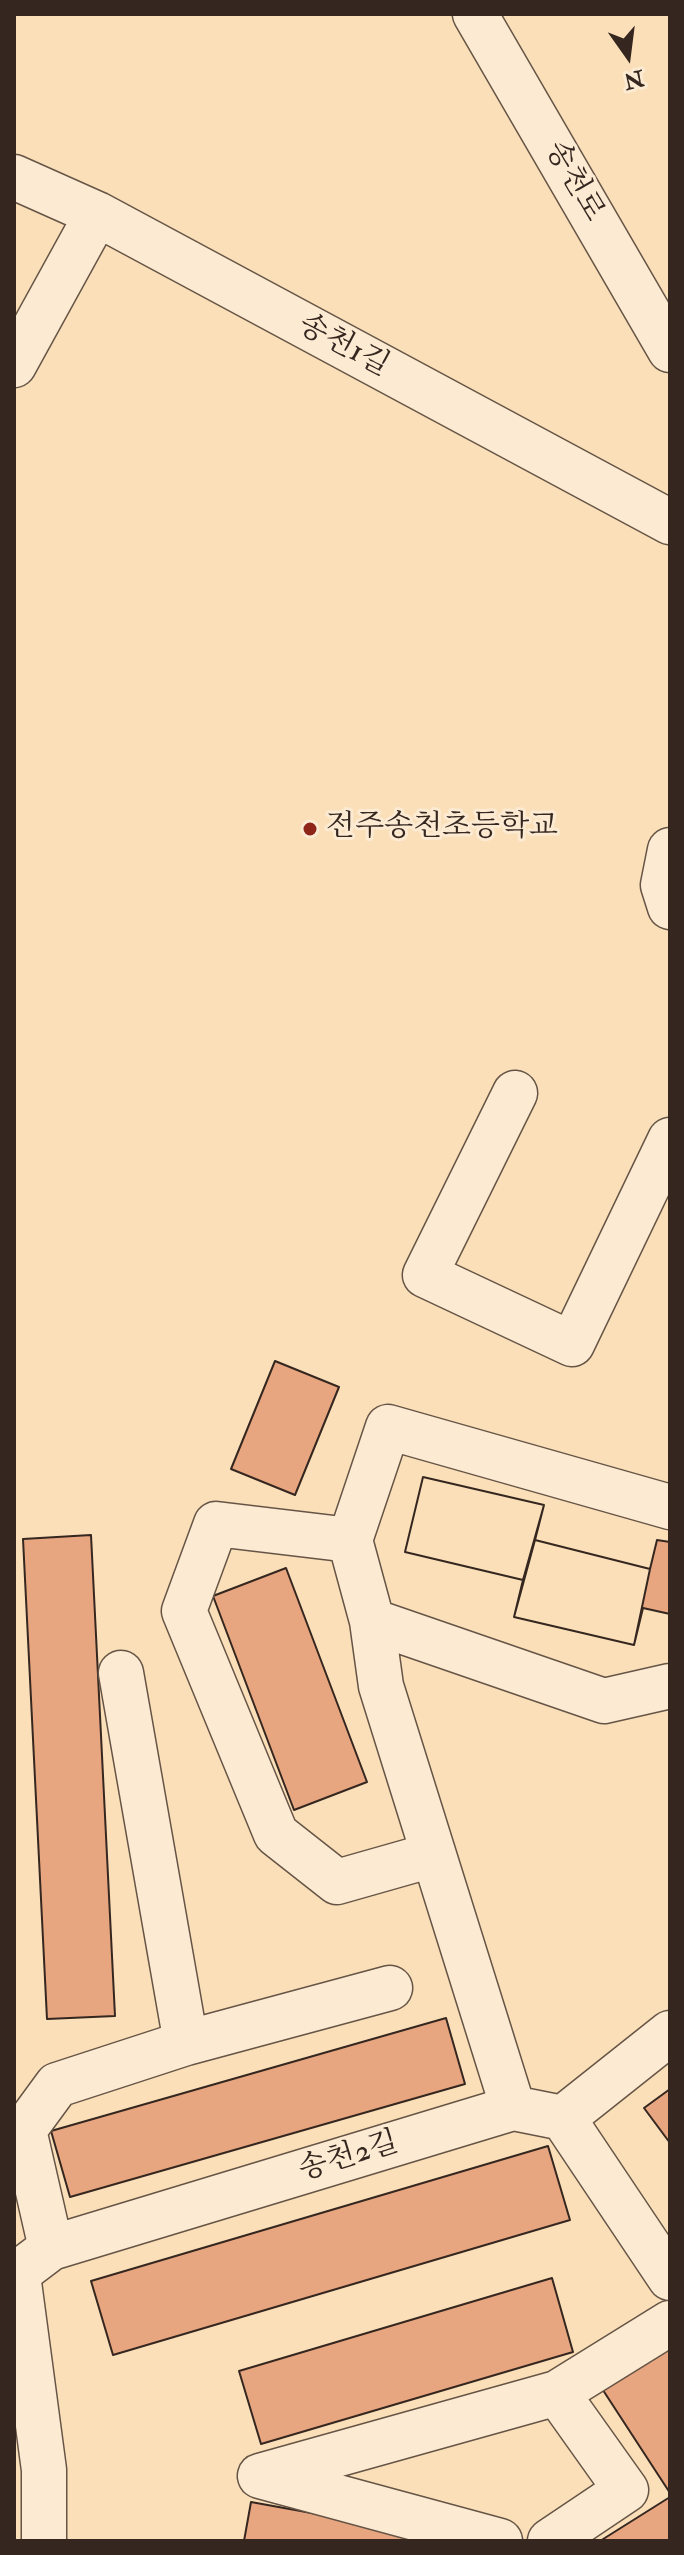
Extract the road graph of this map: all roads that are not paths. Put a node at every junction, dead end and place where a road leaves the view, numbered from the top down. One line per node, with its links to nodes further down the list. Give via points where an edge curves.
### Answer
1 (475, 14): 4 (street, 송천로)
2 (14, 177): 3 (street, 송천1길)
3 (97, 214): 5 (street); 6 (street, 송천1길)
4 (670, 349)
5 (14, 365)
6 (670, 522)
7 (670, 850): 8 (street, via 663,885)
8 (670, 907)
9 (515, 1093): 10 (street, via 425,1275 572,1344)
10 (670, 1140)
11 (670, 1507): 12 (street, via 388,1427)
12 (350, 1540): 13 (street); 16 (street, via 216,1524 184,1611 276,1834 337,1882)
13 (372, 1621): 15 (street, via 604,1701); 16 (street, via 381,1686)
14 (121, 1673): 19 (street)
15 (670, 1686)
16 (432, 1855): 20 (street)
17 (390, 1988): 19 (street)
18 (670, 2033): 21 (street)
19 (186, 2043): 23 (street, via 57,2085 24,2130)
20 (513, 2108): 21 (street, 송천2길); 23 (street, 송천2길)
21 (563, 2118): 22 (street)
22 (663, 2251)
23 (28, 2266): 26 (street, via 44,2470)
24 (670, 2323): 25 (street)
25 (557, 2393): 27 (street, via 260,2476); 28 (street, via 626,2490)
26 (44, 2541)
27 (500, 2541)
28 (550, 2541)

